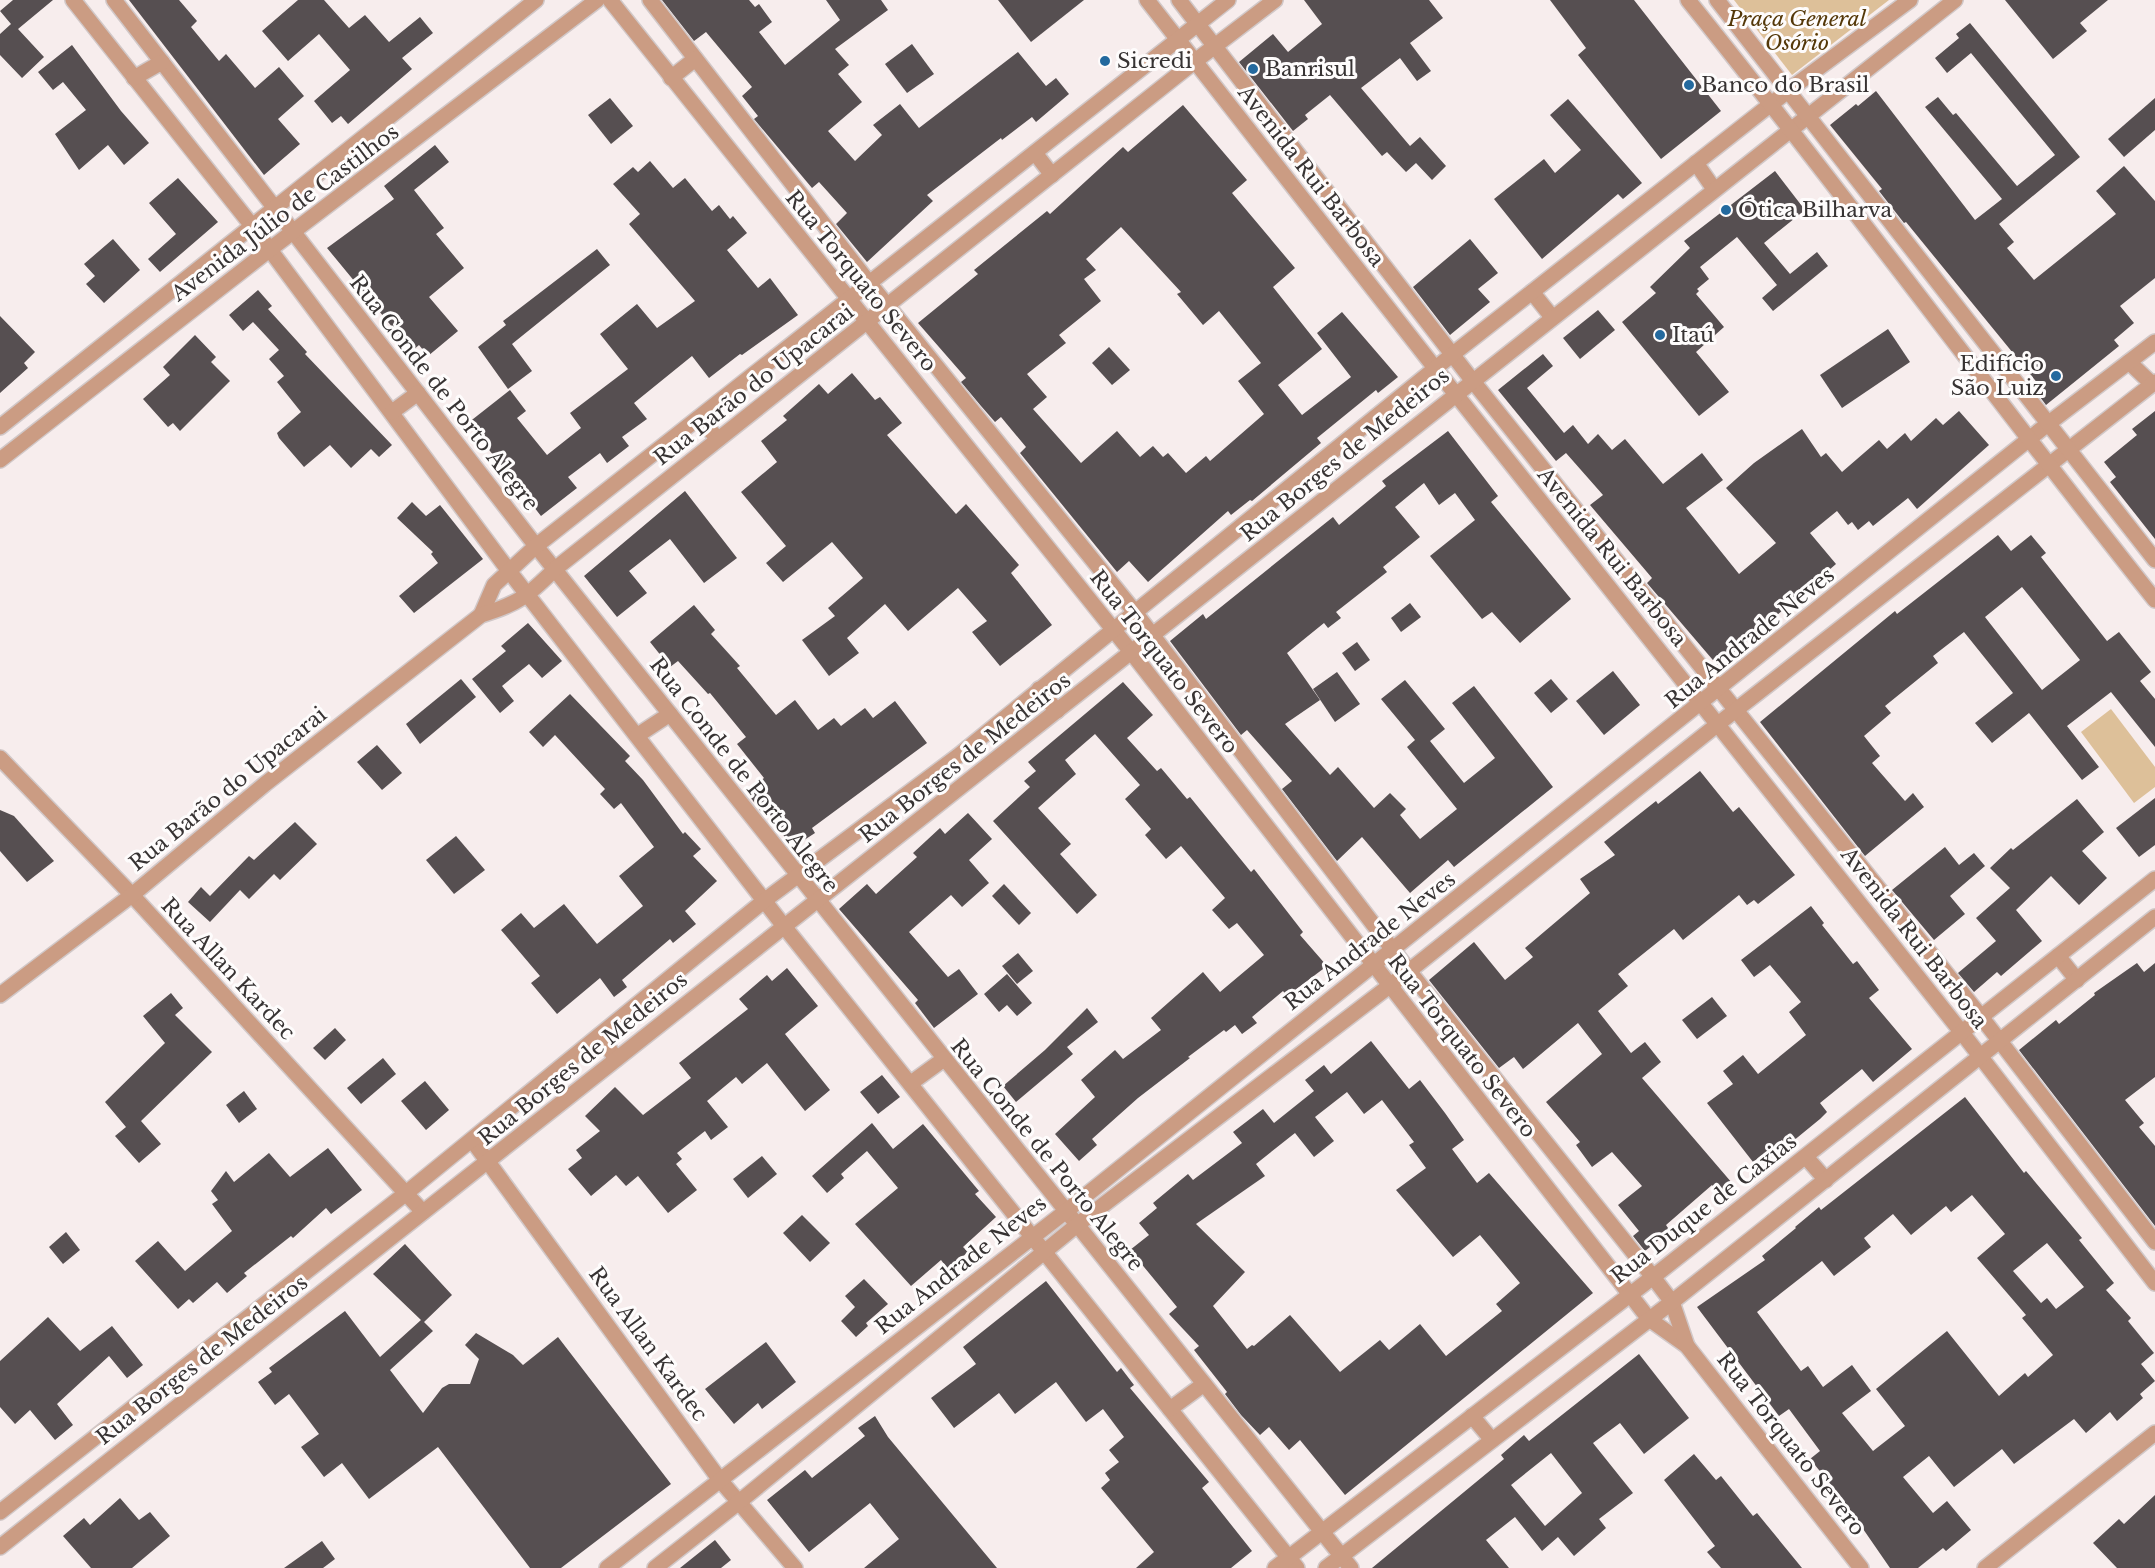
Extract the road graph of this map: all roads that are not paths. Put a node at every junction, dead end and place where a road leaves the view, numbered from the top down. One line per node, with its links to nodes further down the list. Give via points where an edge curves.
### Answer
1 (73, 0): 21 (street)
2 (114, 0): 19 (street, Rua Conde de Porto Alegre)
3 (536, 0): 33 (street, Avenida Júlio de Castilhos)
4 (597, 0): 35 (street, Avenida Júlio de Castilhos)
5 (610, 0): 22 (street, Rua Torquato Severo)
6 (650, 0): 18 (street, Rua Torquato Severo)
7 (1147, 0): 16 (street, Avenida Rui Barbosa)
8 (1179, 0): 15 (street, Avenida Rui Barbosa)
9 (1228, 0): 15 (street, Rua Barão do Upacarai)
10 (1275, 0): 17 (street, Rua Barão do Upacarai)
11 (1688, 0): 25 (street)
12 (1717, 0): 23 (street)
13 (1910, 0): 23 (street, Rua Borges de Medeiros)
14 (1955, 0): 26 (street, Rua Borges de Medeiros)
15 (1198, 24): 16 (street, Rua Barão do Upacarai); 17 (street, Avenida Rui Barbosa)
16 (1177, 39): 20 (street, Avenida Rui Barbosa); 24 (street, Rua Barão do Upacarai)
17 (1215, 47): 20 (street, Rua Barão do Upacarai); 46 (street, Avenida Rui Barbosa)
18 (695, 59): 22 (street); 38 (street, Rua Torquato Severo)
19 (162, 62): 21 (street); 33 (street, Rua Conde de Porto Alegre)
20 (1194, 62): 27 (street, Rua Barão do Upacarai); 48 (street, Avenida Rui Barbosa)
21 (134, 78): 34 (street)
22 (671, 78): 41 (street, Rua Torquato Severo)
23 (1790, 90): 25 (street, Rua Borges de Medeiros); 26 (street)
24 (1101, 100): 27 (street); 29 (street, Rua Barão do Upacarai)
25 (1770, 105): 28 (street); 30 (street, Rua Borges de Medeiros)
26 (1808, 114): 28 (street, Rua Borges de Medeiros); 37 (street)
27 (1117, 123): 31 (street, Rua Barão do Upacarai)
28 (1790, 130): 32 (street, Rua Borges de Medeiros); 39 (street)
29 (1035, 153): 31 (street); 38 (street, Rua Barão do Upacarai)
30 (1696, 163): 32 (street); 40 (street, Rua Borges de Medeiros)
31 (1052, 175): 42 (street, Rua Barão do Upacarai)
32 (1713, 189): 43 (street, Rua Borges de Medeiros)
33 (276, 209): 34 (street, Avenida Júlio de Castilhos); 35 (street, Rua Conde de Porto Alegre)
34 (252, 227): 36 (street); 51 (street, Avenida Júlio de Castilhos)
35 (293, 232): 36 (street, Avenida Júlio de Castilhos); 52 (street, Rua Conde de Porto Alegre)
36 (269, 250): 54 (street, Avenida Júlio de Castilhos); 55 (street)
37 (1934, 275): 39 (street); 57 (street)
38 (870, 284): 41 (street, Rua Barão do Upacarai); 42 (street, Rua Torquato Severo)
39 (1916, 290): 61 (street)
40 (1532, 292): 43 (street); 46 (street, Rua Borges de Medeiros)
41 (850, 301): 44 (street, Rua Torquato Severo); 56 (street, Rua Barão do Upacarai)
42 (888, 307): 44 (street, Rua Barão do Upacarai); 59 (street, Rua Torquato Severo)
43 (1552, 317): 49 (street, Rua Borges de Medeiros)
44 (868, 322): 60 (street, Rua Barão do Upacarai); 62 (street, Rua Torquato Severo)
45 (2155, 342): 47 (street, Rua Andrade Neves)
46 (1452, 354): 48 (street, Rua Borges de Medeiros); 49 (street, Avenida Rui Barbosa)
47 (2129, 362): 50 (street); 57 (street, Rua Andrade Neves)
48 (1435, 368): 53 (street, Avenida Rui Barbosa); 74 (street, Rua Borges de Medeiros)
49 (1472, 380): 53 (street, Rua Borges de Medeiros); 66 (street, Avenida Rui Barbosa)
50 (2153, 383): 63 (street, Rua Andrade Neves)
51 (49, 388): 54 (street); 58 (street, Avenida Júlio de Castilhos)
52 (418, 393): 55 (street); 68 (street, Rua Conde de Porto Alegre)
53 (1455, 394): 67 (street, Avenida Rui Barbosa); 77 (street, Rua Borges de Medeiros)
54 (66, 409): 64 (street, Avenida Júlio de Castilhos)
55 (392, 412): 71 (street)
56 (699, 418): 60 (street); 68 (street, Rua Barão do Upacarai)
57 (2049, 423): 61 (street, Rua Andrade Neves); 63 (street)
58 (0, 427)
59 (986, 427): 62 (street); 74 (street, Rua Torquato Severo)
60 (718, 439): 70 (street, Rua Barão do Upacarai)
61 (2028, 441): 65 (street); 80 (street, Rua Andrade Neves)
62 (966, 446): 76 (street, Rua Torquato Severo)
63 (2069, 450): 65 (street, Rua Andrade Neves); 69 (street)
64 (0, 460)
65 (2048, 466): 73 (street); 82 (street, Rua Andrade Neves)
66 (1590, 527): 67 (street); 80 (street, Avenida Rui Barbosa)
67 (1574, 542): 81 (street, Avenida Rui Barbosa)
68 (536, 546): 70 (street, Rua Conde de Porto Alegre); 71 (street, Rua Barão do Upacarai)
69 (2155, 560)
70 (555, 569): 72 (street, Rua Barão do Upacarai); 84 (street, Rua Conde de Porto Alegre)
71 (509, 571): 72 (street); 75 (street, Rua Barão do Upacarai, via 494,585)
72 (529, 595): 75 (street, Rua Barão do Upacarai, via 510,607); 87 (street)
73 (2155, 600)
74 (1134, 611): 76 (street, Rua Borges de Medeiros); 77 (street, Rua Torquato Severo)
75 (481, 615): 98 (street, Rua Barão do Upacarai, via 265,784)
76 (1112, 629): 78 (street, Rua Torquato Severo); 79 (street, Rua Borges de Medeiros)
77 (1153, 636): 78 (street, Rua Borges de Medeiros); 86 (street, Rua Torquato Severo)
78 (1132, 653): 83 (street, Rua Borges de Medeiros); 88 (street, Rua Torquato Severo)
79 (1039, 689): 83 (street); 89 (street, Rua Borges de Medeiros)
80 (1720, 689): 81 (street, Rua Andrade Neves); 82 (street, Avenida Rui Barbosa)
81 (1702, 703): 85 (street, Avenida Rui Barbosa); 92 (street, Rua Andrade Neves)
82 (1737, 709): 85 (street, Rua Andrade Neves); 94 (street, Avenida Rui Barbosa)
83 (1057, 711): 91 (street, Rua Borges de Medeiros)
84 (670, 714): 87 (street); 95 (street, Rua Conde de Porto Alegre)
85 (1718, 724): 93 (street, Rua Andrade Neves); 96 (street, Avenida Rui Barbosa)
86 (1223, 728): 88 (street); 103 (street, Rua Torquato Severo)
87 (638, 735): 99 (street)
88 (1202, 744): 105 (street, Rua Torquato Severo)
89 (958, 756): 91 (street); 95 (street, Rua Borges de Medeiros)
90 (0, 758): 98 (street, Rua Allan Kardec)
91 (975, 776): 100 (street, Rua Borges de Medeiros)
92 (1545, 828): 93 (street); 103 (street, Rua Andrade Neves)
93 (1562, 848): 106 (street, Rua Andrade Neves)
94 (1858, 862): 96 (street); 110 (street, Avenida Rui Barbosa)
95 (799, 877): 99 (street, Rua Borges de Medeiros); 100 (street, Rua Conde de Porto Alegre)
96 (1839, 877): 112 (street, Avenida Rui Barbosa)
97 (2155, 879): 104 (street, Rua Duque de Caxias)
98 (132, 895): 109 (street, Rua Barão do Upacarai); 128 (street, Rua Allan Kardec)
99 (765, 900): 102 (street); 113 (street, Rua Borges de Medeiros)
100 (817, 901): 102 (street, Rua Borges de Medeiros); 118 (street, Rua Conde de Porto Alegre)
101 (2155, 917): 107 (street)
102 (783, 925): 117 (street, Rua Borges de Medeiros); 119 (street)
103 (1393, 949): 105 (street, Rua Andrade Neves); 106 (street, Rua Torquato Severo)
104 (2058, 956): 107 (street); 110 (street, Rua Duque de Caxias)
105 (1372, 964): 108 (street, Rua Torquato Severo); 111 (street, Rua Andrade Neves)
106 (1409, 971): 108 (street, Rua Andrade Neves); 122 (street, Rua Torquato Severo)
107 (2077, 980): 114 (street)
108 (1389, 986): 115 (street, Rua Andrade Neves); 123 (street, Rua Torquato Severo)
109 (0, 995)
110 (1982, 1018): 112 (street, Rua Duque de Caxias); 114 (street, Avenida Rui Barbosa)
111 (1297, 1025): 115 (street); 120 (street, Rua Andrade Neves)
112 (1963, 1034): 116 (street, Avenida Rui Barbosa); 125 (street, Rua Duque de Caxias)
113 (600, 1035): 117 (street); 124 (street, Rua Borges de Medeiros)
114 (2001, 1042): 116 (street); 133 (street, Avenida Rui Barbosa)
115 (1311, 1045): 121 (street, Rua Andrade Neves)
116 (1981, 1058): 127 (street); 136 (street, Avenida Rui Barbosa)
117 (616, 1059): 126 (street, Rua Borges de Medeiros)
118 (944, 1059): 119 (street); 130 (street, Rua Conde de Porto Alegre)
119 (911, 1083): 132 (street)
120 (1214, 1092): 121 (street); 130 (street, Rua Andrade Neves)
121 (1227, 1109): 131 (street, Rua Andrade Neves)
122 (1528, 1120): 123 (street); 135 (street, Rua Torquato Severo)
123 (1507, 1138): 137 (street, Rua Torquato Severo)
124 (472, 1140): 126 (street, Rua Allan Kardec); 128 (street, Rua Borges de Medeiros)
125 (1806, 1157): 127 (street); 135 (street, Rua Duque de Caxias)
126 (489, 1161): 129 (street, Rua Borges de Medeiros); 150 (street, Rua Allan Kardec)
127 (1826, 1180): 138 (street)
128 (405, 1194): 129 (street, Rua Allan Kardec); 144 (street, Rua Borges de Medeiros)
129 (423, 1212): 146 (street, Rua Borges de Medeiros)
130 (1065, 1212): 131 (street, Rua Conde de Porto Alegre); 132 (street, Rua Andrade Neves)
131 (1077, 1225): 134 (street, Rua Andrade Neves); 143 (street, Rua Conde de Porto Alegre)
132 (1033, 1234): 134 (street); 141 (street, Rua Andrade Neves)
133 (2155, 1242)
134 (1045, 1251): 142 (street, Rua Andrade Neves); 145 (street)
135 (1653, 1277): 137 (street, Rua Duque de Caxias); 138 (street, Rua Torquato Severo)
136 (2155, 1283)
137 (1629, 1294): 139 (street, Rua Torquato Severo); 147 (street, Rua Duque de Caxias)
138 (1672, 1302): 139 (street); 140 (street, Rua Torquato Severo)
139 (1649, 1319): 140 (street, Rua Torquato Severo); 149 (street)
140 (1687, 1346): 163 (street, Rua Torquato Severo)
141 (872, 1361): 142 (street); 150 (street, Rua Andrade Neves)
142 (888, 1380): 151 (street, Rua Andrade Neves)
143 (1204, 1384): 145 (street); 153 (street, Rua Conde de Porto Alegre)
144 (153, 1392): 146 (street); 152 (street, Rua Borges de Medeiros)
145 (1170, 1409): 156 (street)
146 (170, 1412): 154 (street, Rua Borges de Medeiros)
147 (1473, 1416): 149 (street); 153 (street, Rua Duque de Caxias)
148 (2155, 1433): 164 (street)
149 (1492, 1440): 155 (street)
150 (720, 1480): 151 (street, Rua Allan Kardec); 157 (street, Rua Andrade Neves)
151 (739, 1502): 158 (street, Rua Andrade Neves); 159 (street, Rua Allan Kardec)
152 (0, 1512)
153 (1322, 1533): 155 (street, Rua Conde de Porto Alegre); 156 (street, Rua Duque de Caxias)
154 (0, 1547)
155 (1341, 1555): 161 (street); 162 (street, Rua Conde de Porto Alegre)
156 (1293, 1563): 160 (street, Rua Duque de Caxias)
157 (607, 1568)
158 (655, 1568)
159 (795, 1568)
160 (1275, 1568)
161 (1326, 1568)
162 (1351, 1568)
163 (1861, 1568)
164 (1985, 1568)

